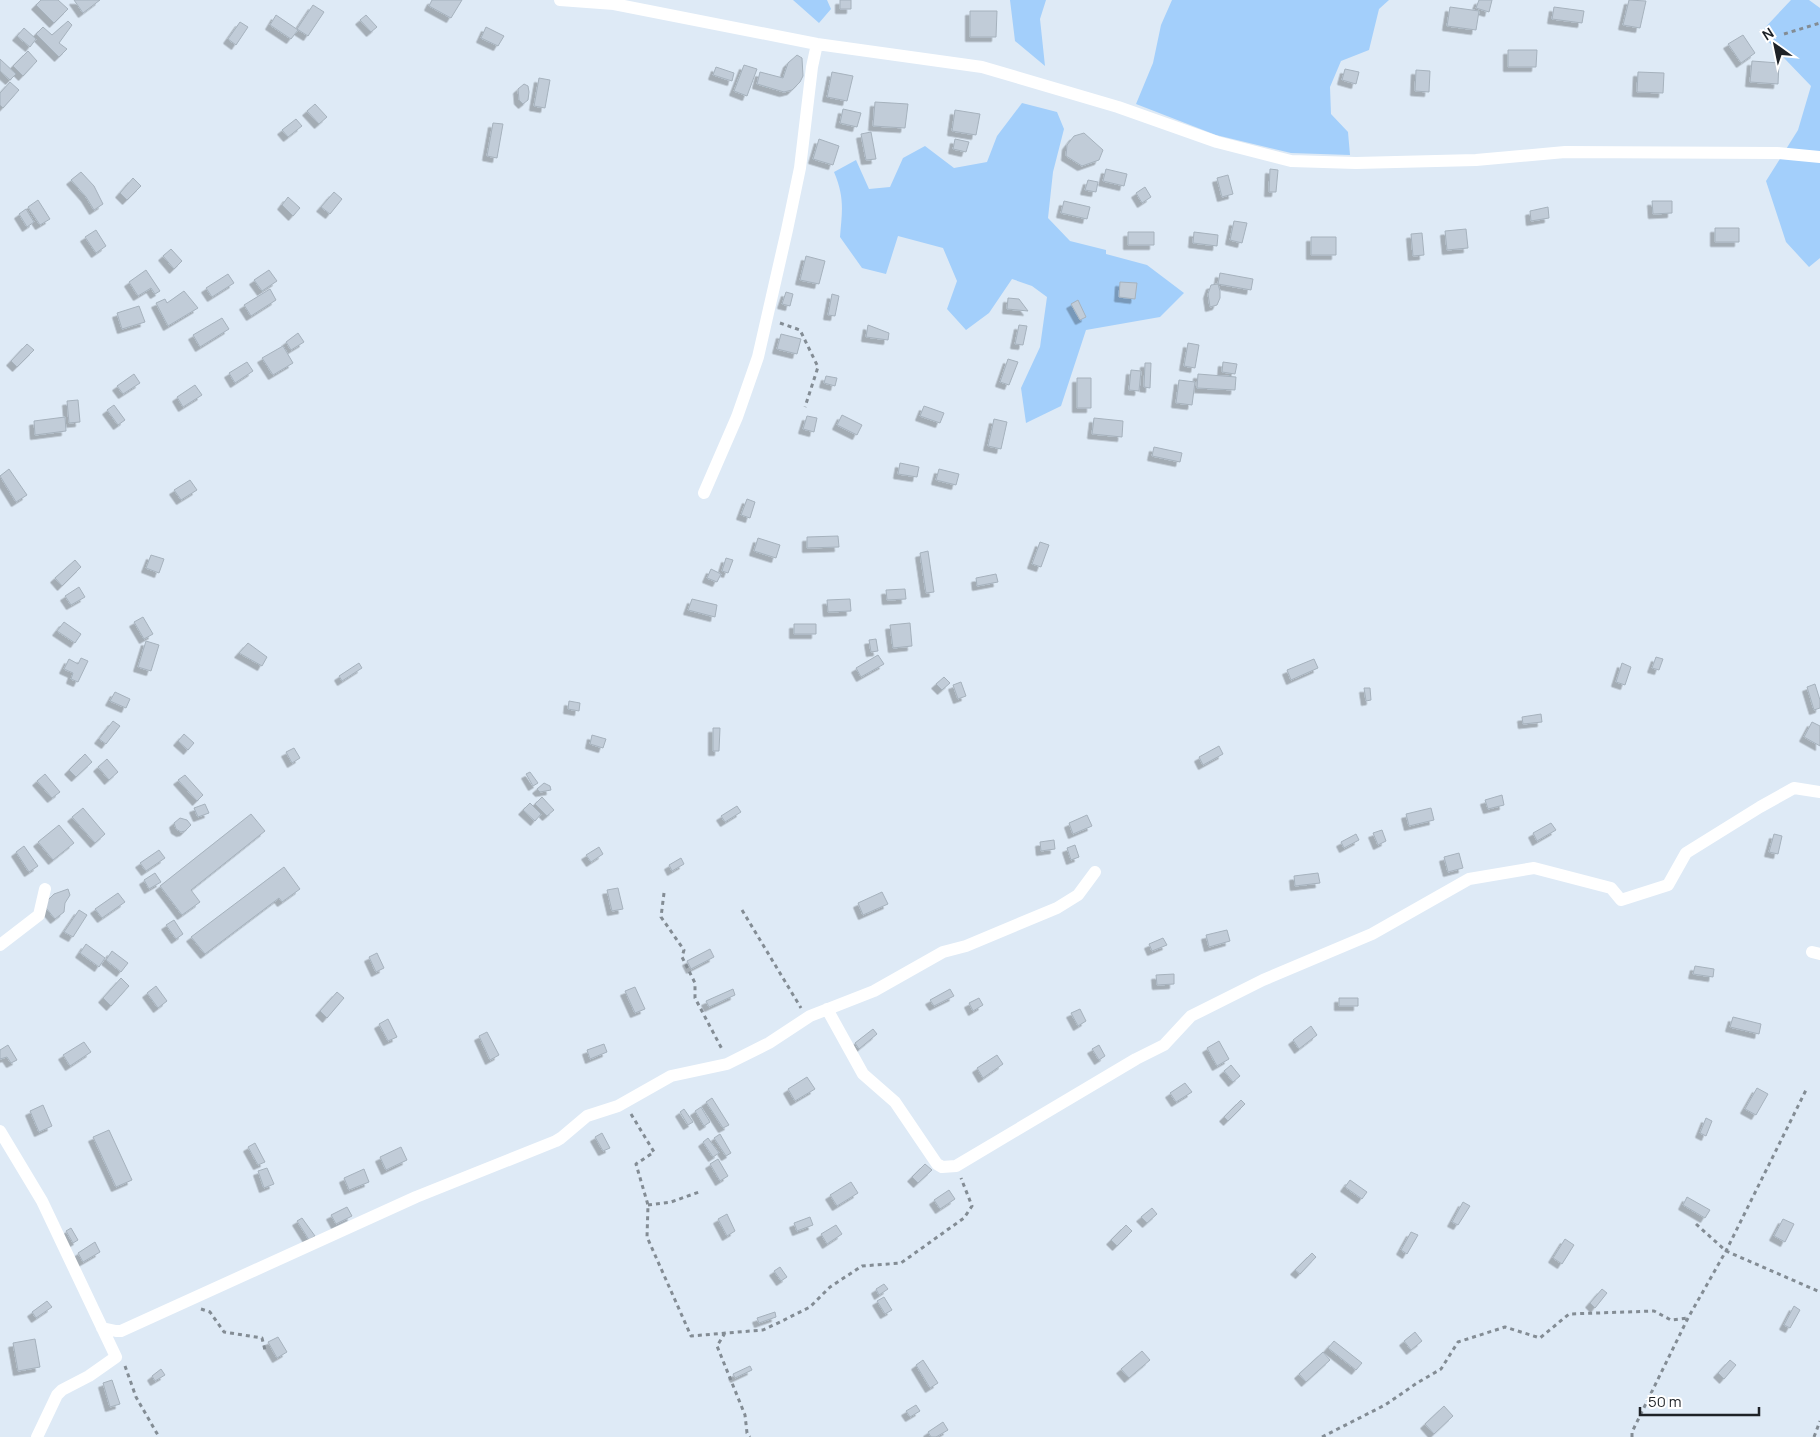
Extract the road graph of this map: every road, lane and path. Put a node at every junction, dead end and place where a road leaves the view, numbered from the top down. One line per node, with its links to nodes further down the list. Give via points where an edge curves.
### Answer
1 (560, 0): 4 (street, via 614,4)
2 (1820, 23): 3 (path)
3 (1784, 34)
4 (817, 44): 5 (street, via 982,67 1118,107 1217,142 1291,161 1476,160 1565,152); 6 (street, via 800,168)
5 (1820, 157)
6 (767, 318): 7 (path, via 800,330 818,367); 8 (street, via 749,386)
7 (805, 407)
8 (704, 493)
9 (1820, 792): 21 (street, via 1792,788 1686,853 1668,885 1621,900 1611,888 1534,868 1469,879 1368,936 1264,980 1191,1016 1164,1044)
10 (1095, 872): 15 (street, via 1078,896 1057,908 966,946 943,952 874,991)
11 (45, 889): 14 (street, via 39,915)
12 (664, 893): 17 (path, via 660,917 684,950 682,958 695,983 695,998)
13 (742, 910): 16 (path)
14 (0, 945)
15 (827, 1009): 16 (street); 21 (street, via 863,1074 895,1102 938,1164 942,1167)
16 (807, 1017): 17 (street, via 769,1043)
17 (727, 1064): 19 (street, via 671,1076)
18 (1806, 1090): 25 (path)
19 (624, 1102): 23 (path, via 654,1152 636,1164); 27 (street, via 587,1116 556,1141 416,1197)
20 (0, 1132): 29 (street, via 42,1201)
21 (956, 1166): 30 (path, via 972,1206 964,1218 900,1263 862,1266 830,1287 810,1307 780,1322 762,1330)
22 (699, 1192): 23 (path, via 671,1202)
23 (648, 1205): 30 (path, via 647,1238 691,1336)
24 (1696, 1224): 25 (path)
25 (1726, 1251): 26 (path); 28 (path)
26 (1820, 1292)
27 (173, 1307): 29 (street, via 121,1331); 31 (path, via 189,1306 210,1312 224,1332 262,1338)
28 (1688, 1318): 37 (path, via 1671,1320 1654,1311 1569,1314 1540,1338 1505,1327 1458,1342 1441,1370 1386,1405); 38 (path)
29 (102, 1328): 32 (street)
30 (725, 1332): 36 (path, via 717,1346 745,1415)
31 (265, 1350)
32 (116, 1358): 34 (street, via 57,1395); 35 (path, via 125,1366 136,1397)
33 (1820, 1421): 39 (path)
34 (37, 1437)
35 (159, 1437)
36 (750, 1437)
37 (1322, 1437)
38 (1632, 1437)
39 (1814, 1437)

